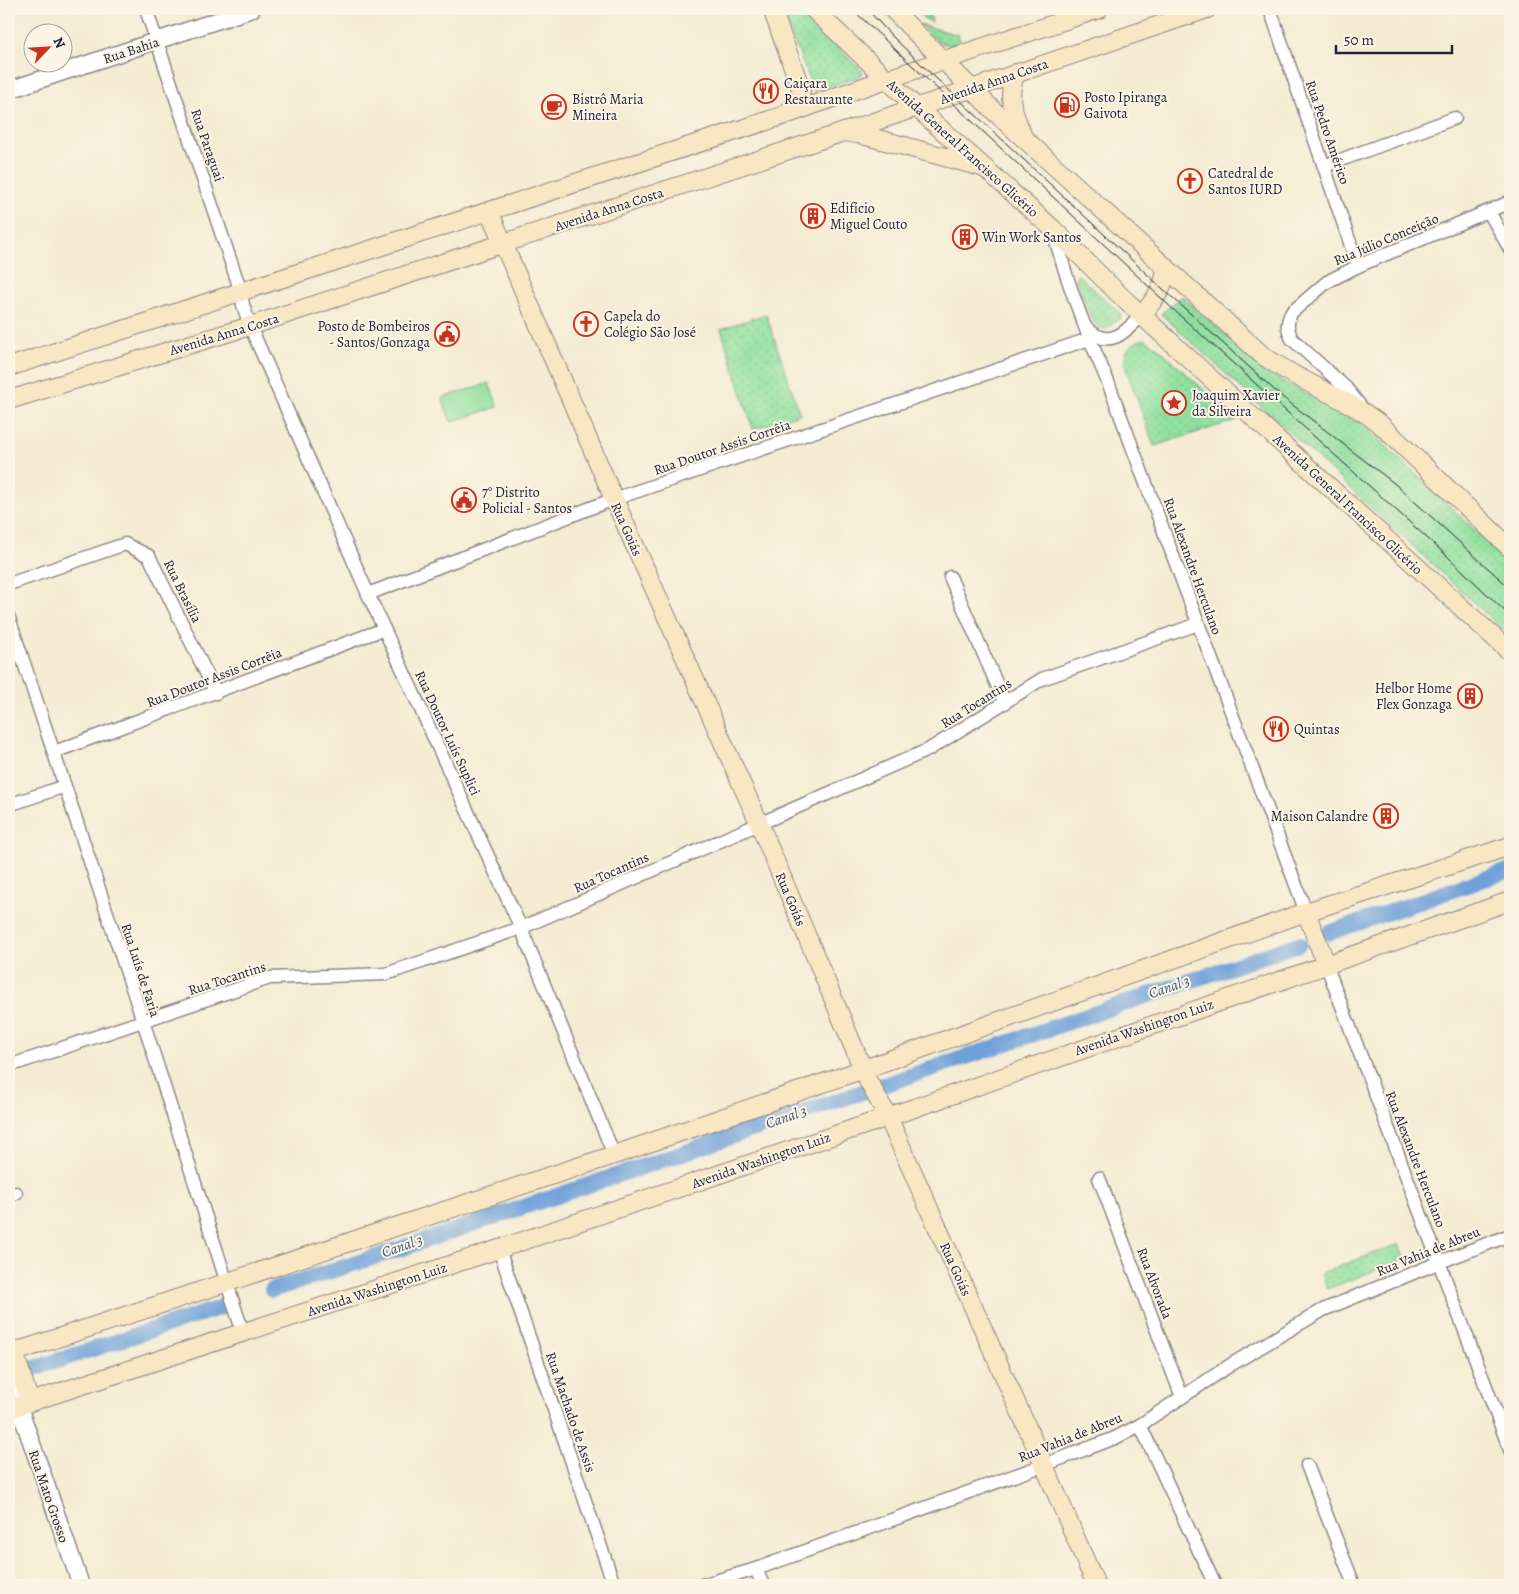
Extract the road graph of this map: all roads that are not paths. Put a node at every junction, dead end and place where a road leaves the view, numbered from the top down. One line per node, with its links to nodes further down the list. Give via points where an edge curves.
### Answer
1 (146, 9): 9 (street, Rua Paraguai)
2 (252, 9): 9 (street, Rua Bahia)
3 (772, 9): 16 (main road, via 801,89 797,103)
4 (813, 9): 12 (main road, Avenida General Francisco Glicério)
5 (892, 9): 10 (main road)
6 (1099, 9): 10 (main road)
7 (1270, 9): 20 (street, Rua Pedro Américo)
8 (1200, 10): 11 (main road, Avenida Anna Costa)
9 (157, 41): 14 (street, Rua Bahia); 30 (street, Rua Paraguai)
10 (943, 60): 12 (main road); 13 (main road)
11 (1016, 73): 13 (main road, Avenida Anna Costa); 19 (main road, via 1010,100)
12 (886, 79): 15 (main road, Avenida General Francisco Glicério); 16 (main road)
13 (971, 88): 15 (main road, Avenida Anna Costa); 19 (main road)
14 (9, 90)
15 (916, 107): 18 (main road, Avenida Anna Costa); 21 (main road, Avenida General Francisco Glicério)
16 (785, 115): 23 (main road)
17 (1455, 118): 20 (street)
18 (844, 132): 21 (main road); 26 (main road, Avenida Anna Costa)
19 (1024, 137): 29 (main road)
20 (1324, 166): 28 (street, Rua Pedro Américo)
21 (985, 167): 25 (main road, Avenida General Francisco Glicério)
22 (1510, 202): 24 (street, Rua Júlio Conceição)
23 (490, 211): 26 (main road, Rua Goiás); 30 (main road)
24 (1489, 212): 27 (street); 28 (street, Rua Júlio Conceição)
25 (1053, 229): 31 (main road, Avenida General Francisco Glicério); 33 (street, Rua Alexandre Herculano, via 1061,263)
26 (504, 243): 32 (main road, Avenida Anna Costa); 38 (main road, Rua Goiás)
27 (1510, 249)
28 (1358, 266): 37 (street, Rua Júlio Conceição, via 1315,291 1292,312 1287,326 1292,339 1346,388)
29 (1166, 268): 31 (main road, via 1162,288); 37 (main road, via 1273,363)
30 (241, 292): 32 (street, Rua Paraguai); 35 (main road)
31 (1142, 315): 33 (street, via 1127,329 1106,339 1096,337); 46 (main road, Avenida General Francisco Glicério)
32 (248, 320): 36 (main road, Avenida Anna Costa); 42 (street, Rua Doutor Luís Suplici)
33 (1084, 325): 34 (street, Rua Alexandre Herculano)
34 (1089, 339): 38 (street, Rua Doutor Assis Corrêia); 44 (street, Rua Alexandre Herculano)
35 (9, 367)
36 (9, 400)
37 (1364, 411): 39 (main road)
38 (614, 499): 42 (street, Rua Doutor Assis Corrêia); 52 (main road, Rua Goiás)
39 (1510, 548)
40 (950, 577): 48 (street)
41 (9, 584): 47 (street, Rua Brasília, via 125,544 149,556)
42 (368, 594): 45 (street, Rua Doutor Luís Suplici)
43 (9, 618): 49 (street, Rua Luís de Faria)
44 (1198, 624): 48 (street, Rua Tocantins, via 1042,679); 55 (street, Rua Alexandre Herculano)
45 (384, 629): 47 (street, Rua Doutor Assis Corrêia); 56 (street, Rua Doutor Luís Suplici)
46 (1510, 652)
47 (216, 693): 49 (street, Rua Doutor Assis Corrêia)
48 (1005, 702): 52 (street, Rua Tocantins, via 928,750)
49 (54, 752): 50 (street, Rua Luís de Faria)
50 (65, 786): 51 (street); 58 (street, Rua Luís de Faria)
51 (9, 805)
52 (758, 823): 56 (street, Rua Tocantins); 60 (main road, Rua Goiás)
53 (1510, 846): 55 (main road)
54 (1510, 900): 57 (main road, Avenida Washington Luiz)
55 (1308, 917): 57 (main road); 60 (main road)
56 (521, 928): 58 (street, Rua Tocantins, via 386,974 270,978); 62 (street, Rua Doutor Luís Suplici)
57 (1323, 956): 61 (main road, Avenida Washington Luiz); 66 (street, Rua Alexandre Herculano)
58 (143, 1022): 59 (street, Rua Tocantins); 67 (street, Rua Luís de Faria)
59 (9, 1066)
60 (866, 1075): 61 (main road, Rua Goiás); 62 (main road)
61 (884, 1110): 65 (main road, Avenida Washington Luiz); 76 (main road, Rua Goiás)
62 (614, 1155): 67 (main road)
63 (1099, 1178): 71 (street, Rua Alvorada)
64 (1510, 1235): 66 (street, Rua Vahia de Abreu)
65 (499, 1248): 68 (main road, Avenida Washington Luiz); 79 (street, Rua Machado de Assis)
66 (1440, 1262): 71 (street, Rua Vahia de Abreu, via 1323,1310); 74 (street, Rua Alexandre Herculano)
67 (225, 1282): 68 (street, Rua Luís de Faria); 69 (main road)
68 (243, 1333): 72 (main road, Avenida Washington Luiz)
69 (11, 1353): 72 (main road)
70 (9, 1378): 72 (street, Rua Mato Grosso)
71 (1182, 1397): 73 (street, Rua Vahia de Abreu)
72 (19, 1406): 78 (street, Rua Mato Grosso)
73 (1140, 1424): 76 (street, Rua Vahia de Abreu, via 1115,1438); 83 (street)
74 (1510, 1450)
75 (1307, 1464): 84 (street)
76 (1044, 1465): 77 (street, Rua Vahia de Abreu); 82 (main road, Rua Goiás)
77 (756, 1569): 80 (street, Rua Vahia de Abreu); 81 (street)
78 (81, 1585)
79 (614, 1585)
80 (702, 1585)
81 (763, 1585)
82 (1096, 1585)
83 (1215, 1585)
84 (1354, 1585)

